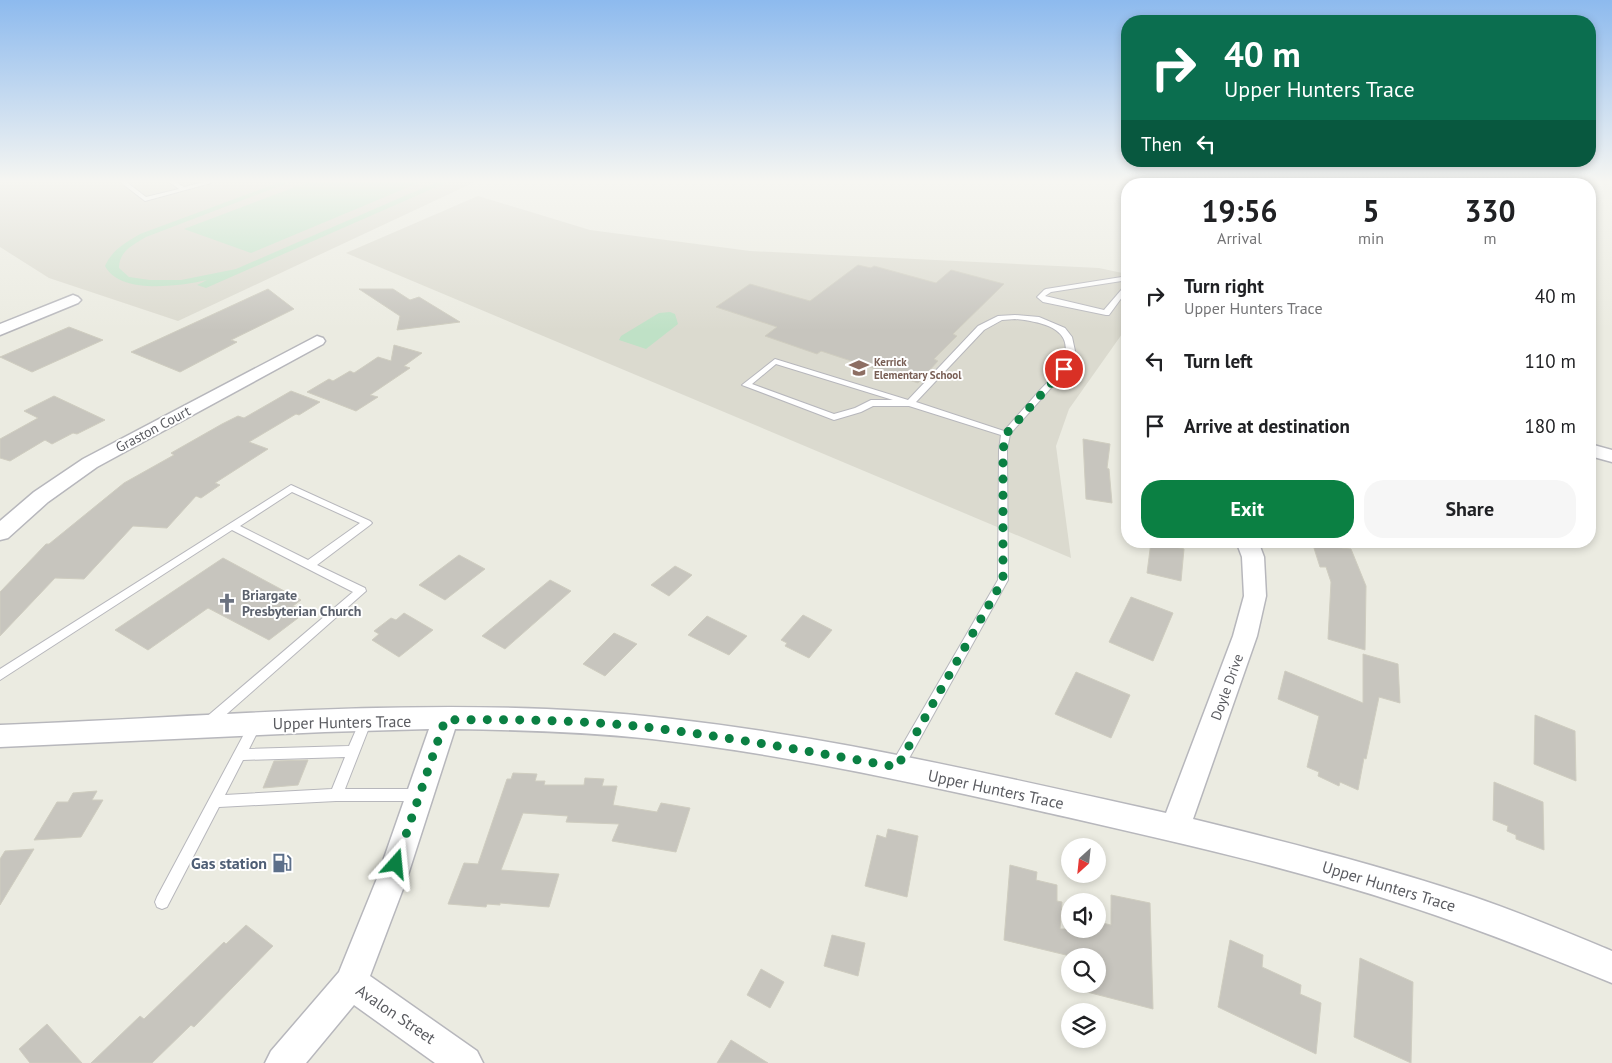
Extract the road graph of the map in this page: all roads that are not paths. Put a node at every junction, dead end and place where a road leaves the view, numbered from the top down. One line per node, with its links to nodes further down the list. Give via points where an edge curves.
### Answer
1 (1121, 279): 2 (lane, via 1046,291 1041,297 1106,314)
2 (1121, 294)
3 (73, 300): 4 (street)
4 (0, 330)
5 (317, 341): 11 (street, Graston Court, via 90,463 41,497)
6 (910, 403): 6 (lane, via 775,361 746,385 834,417 871,403); 7 (lane); 7 (lane, via 981,328 1001,318 1015,317 1050,324 1068,337 1071,351 1064,369)
7 (1006, 434): 22 (lane, via 1003,450 1003,580)
8 (1596, 452): 9 (street)
9 (1612, 456)
10 (232, 526): 13 (lane); 13 (lane, via 291,488 367,523); 14 (lane)
11 (0, 533)
12 (1250, 548): 26 (street, Doyle Drive, via 1255,596 1246,636)
13 (309, 565): 18 (lane, via 361,591)
14 (0, 675)
15 (366, 720): 16 (street, Upper Hunters Trace); 17 (street, Upper Hunters Trace); 20 (lane)
16 (445, 720): 22 (street, Upper Hunters Trace, via 519,719 646,728); 24 (street)
17 (255, 724): 18 (street, Upper Hunters Trace); 21 (lane)
18 (205, 726): 19 (street, Upper Hunters Trace)
19 (0, 736)
20 (354, 751): 21 (lane); 23 (lane)
21 (238, 756): 25 (lane)
22 (897, 767): 26 (street, Upper Hunters Trace)
23 (336, 795): 24 (lane); 25 (lane)
24 (419, 795): 29 (street, via 391,881)
25 (215, 801): 27 (lane)
26 (1175, 828): 28 (street, Upper Hunters Trace, via 1433,898 1528,931)
27 (162, 902)
28 (1612, 967)
29 (351, 984): 30 (street); 31 (street, Avalon Street)
30 (283, 1063)
31 (465, 1063)

